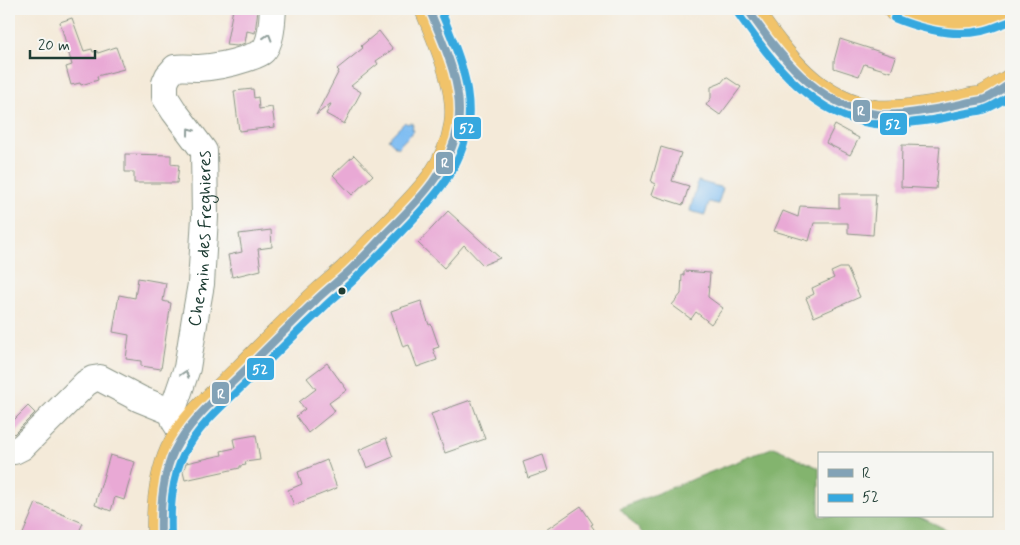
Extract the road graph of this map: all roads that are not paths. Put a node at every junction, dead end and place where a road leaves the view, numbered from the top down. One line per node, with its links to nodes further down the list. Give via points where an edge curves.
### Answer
1 (273, 9): 7 (street, Chemin des Freghieres, one-way to 1, via 201,284 204,150 174,111 166,97 165,83 175,68 221,66 263,51 268,42)
2 (429, 9): 7 (main road, via 448,58 459,106 455,137 442,169 421,197 348,272 195,420)
3 (747, 9): 6 (main road, via 787,62 813,87 845,106 862,111 911,114 951,107 984,99)
4 (898, 9): 5 (main road, via 941,22 974,22)
5 (1011, 10)
6 (1011, 83)
7 (178, 424): 8 (street, via 140,398 100,378 93,379 22,447); 9 (main road, via 175,450 165,479)
8 (9, 451)
9 (161, 536)

